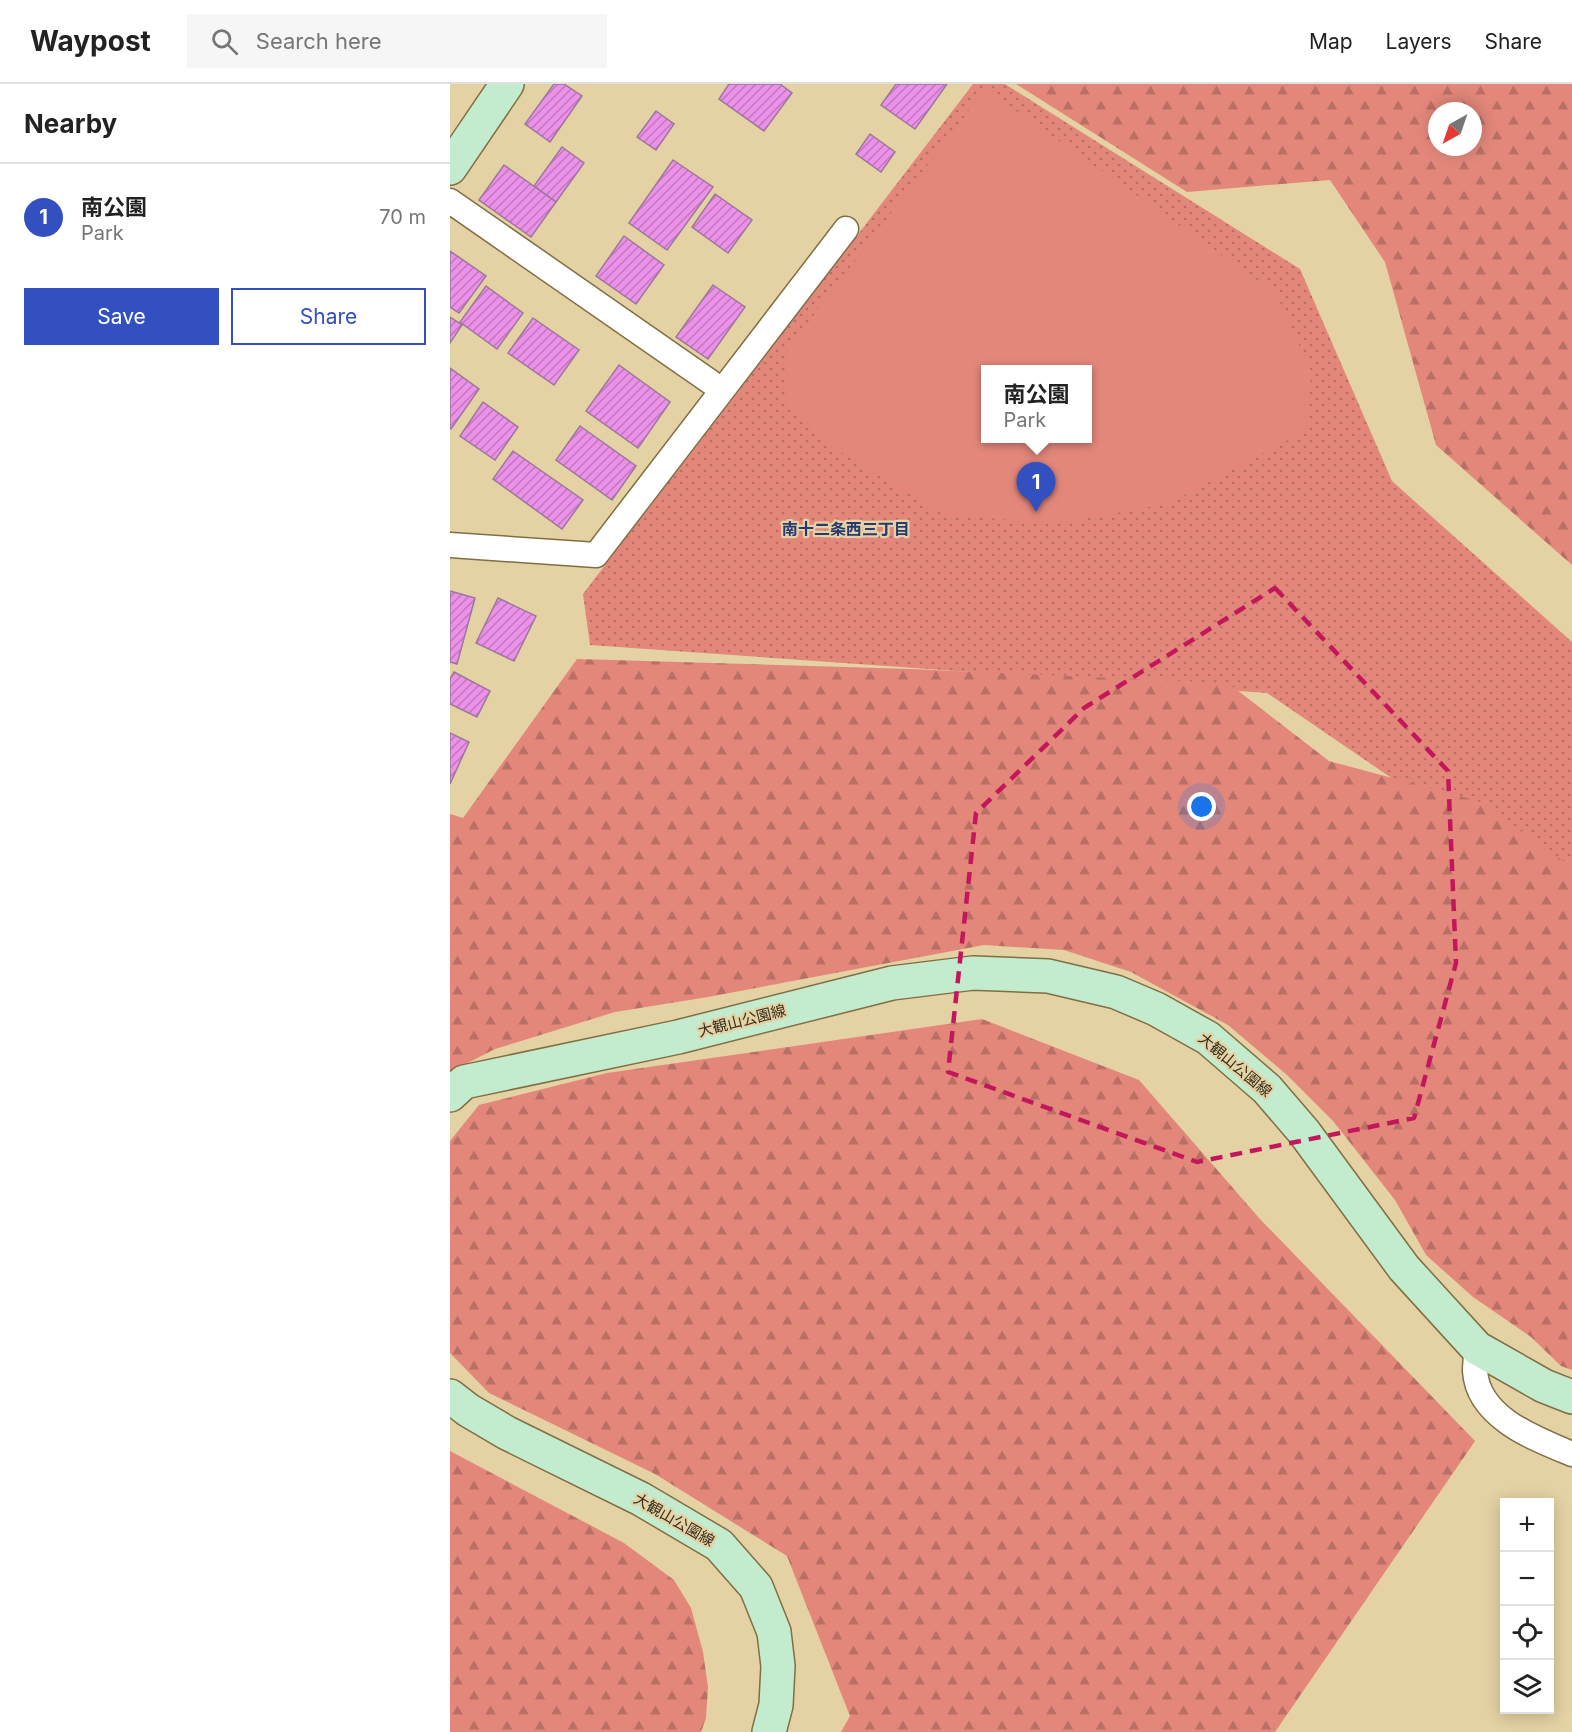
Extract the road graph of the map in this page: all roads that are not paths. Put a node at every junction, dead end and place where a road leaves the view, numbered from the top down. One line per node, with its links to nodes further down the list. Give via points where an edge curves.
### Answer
1 (507, 84): 2 (main road)
2 (450, 168)
3 (450, 201): 5 (street)
4 (846, 229): 5 (street)
5 (722, 390): 6 (street, via 596,555)
6 (450, 546)
7 (450, 1095): 8 (main road, 大観山公園線, via 464,1082 678,1037 892,983 973,973 1047,976 1116,992 1208,1038 1267,1089 1304,1132 1404,1268)
8 (1477, 1348): 10 (main road, 大観山公園線, via 1544,1386); 11 (street, via 1475,1372 1483,1398 1503,1418)
9 (450, 1396): 12 (main road, 大観山公園線, via 507,1433 641,1499 719,1545 756,1587 774,1632 778,1666 776,1705)
10 (1572, 1397)
11 (1572, 1455)
12 (769, 1732)

